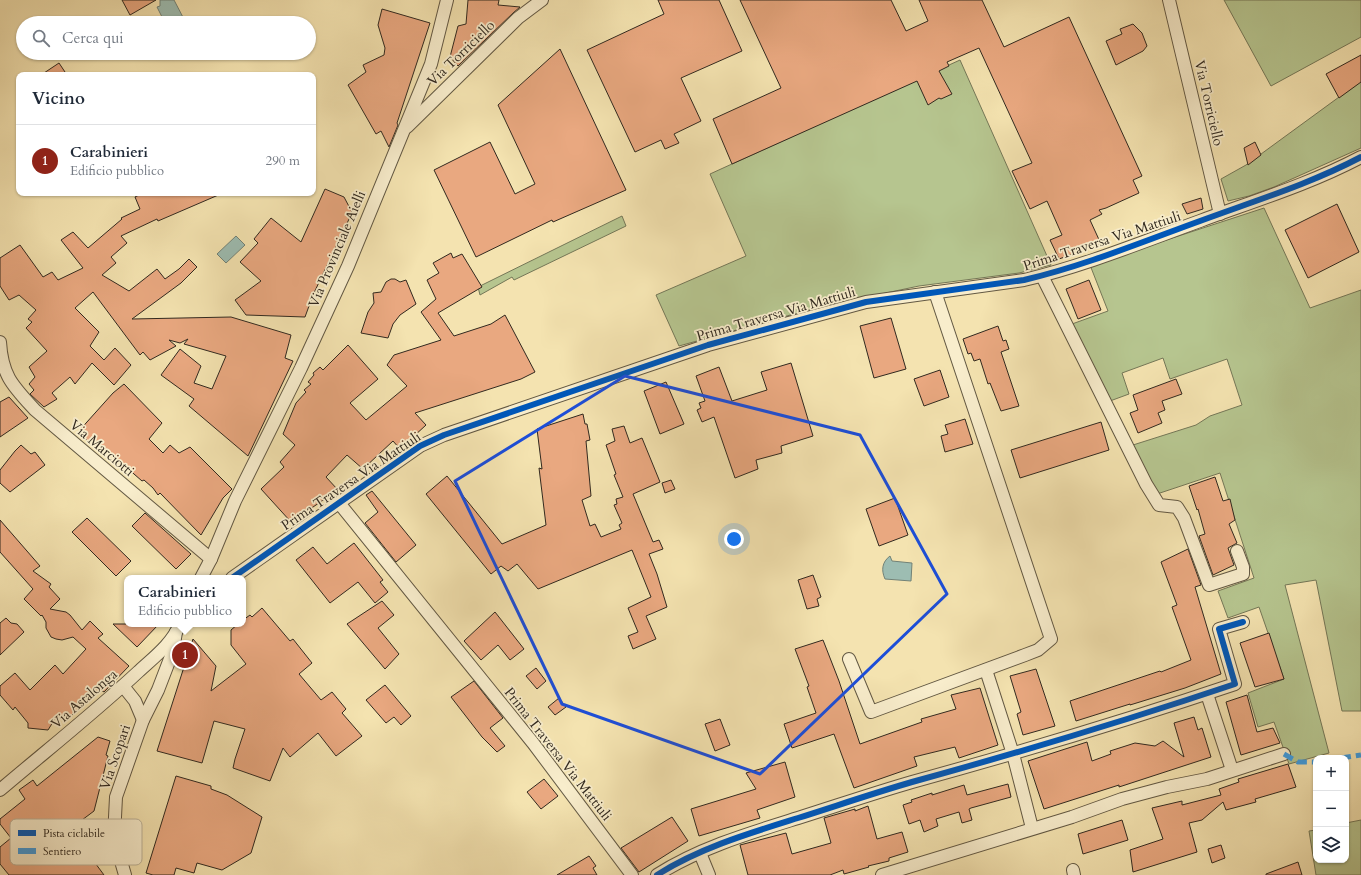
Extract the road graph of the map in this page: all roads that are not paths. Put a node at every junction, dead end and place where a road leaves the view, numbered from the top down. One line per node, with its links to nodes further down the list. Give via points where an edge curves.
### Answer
1 (447, 0): 4 (street, Via Provinciale Aielli, via 431,64)
2 (542, 0): 4 (street, Via Torriciello, via 518,18)
3 (1169, 0): 6 (street, Via Torriciello)
4 (404, 130): 12 (street, Via Provinciale Aielli, via 348,266 235,501)
5 (1361, 157): 6 (street, Prima Traversa Via Mattiuli, via 1273,196)
6 (1220, 214): 7 (street, Prima Traversa Via Mattiuli)
7 (1042, 276): 8 (street, Prima Traversa Via Mattiuli); 11 (street, via 1146,484 1159,504 1177,507 1184,518 1209,585 1243,574 1244,567)
8 (935, 292): 10 (street, Prima Traversa Via Mattiuli, via 866,302 708,345 444,434 420,446); 18 (street, via 1051,639 1038,650)
9 (0, 342): 12 (street, Via Marciotti, via 5,371 18,392 35,410)
10 (339, 503): 14 (street, Prima Traversa Via Mattiuli); 31 (street, Prima Traversa Via Mattiuli, via 532,743)
11 (1237, 551)
12 (211, 559): 13 (street)
13 (203, 575)
14 (236, 575)
15 (1243, 622): 20 (street, via 1219,629 1235,684)
16 (178, 628): 19 (street, Via Astalonga, via 161,651); 21 (street, Via Scopari, via 173,651)
17 (849, 659): 18 (street, via 871,712)
18 (986, 670): 22 (street)
19 (123, 686): 21 (street, Via Scopari, via 135,701); 25 (street, Via Astalonga)
20 (1207, 694): 22 (street); 24 (street)
21 (143, 720): 26 (street, Via Scopari, via 116,797)
22 (1013, 754): 27 (street); 28 (street, via 856,798 729,840)
23 (1284, 754): 24 (street)
24 (1232, 770): 27 (street, via 1207,779 1122,799)
25 (0, 790)
26 (115, 819)
27 (1032, 828): 34 (street)
28 (700, 853): 32 (street, via 672,865); 33 (street)
29 (122, 865): 30 (street, Via Scopari)
30 (125, 875)
31 (632, 875)
32 (657, 875)
33 (709, 875)
34 (882, 875)

